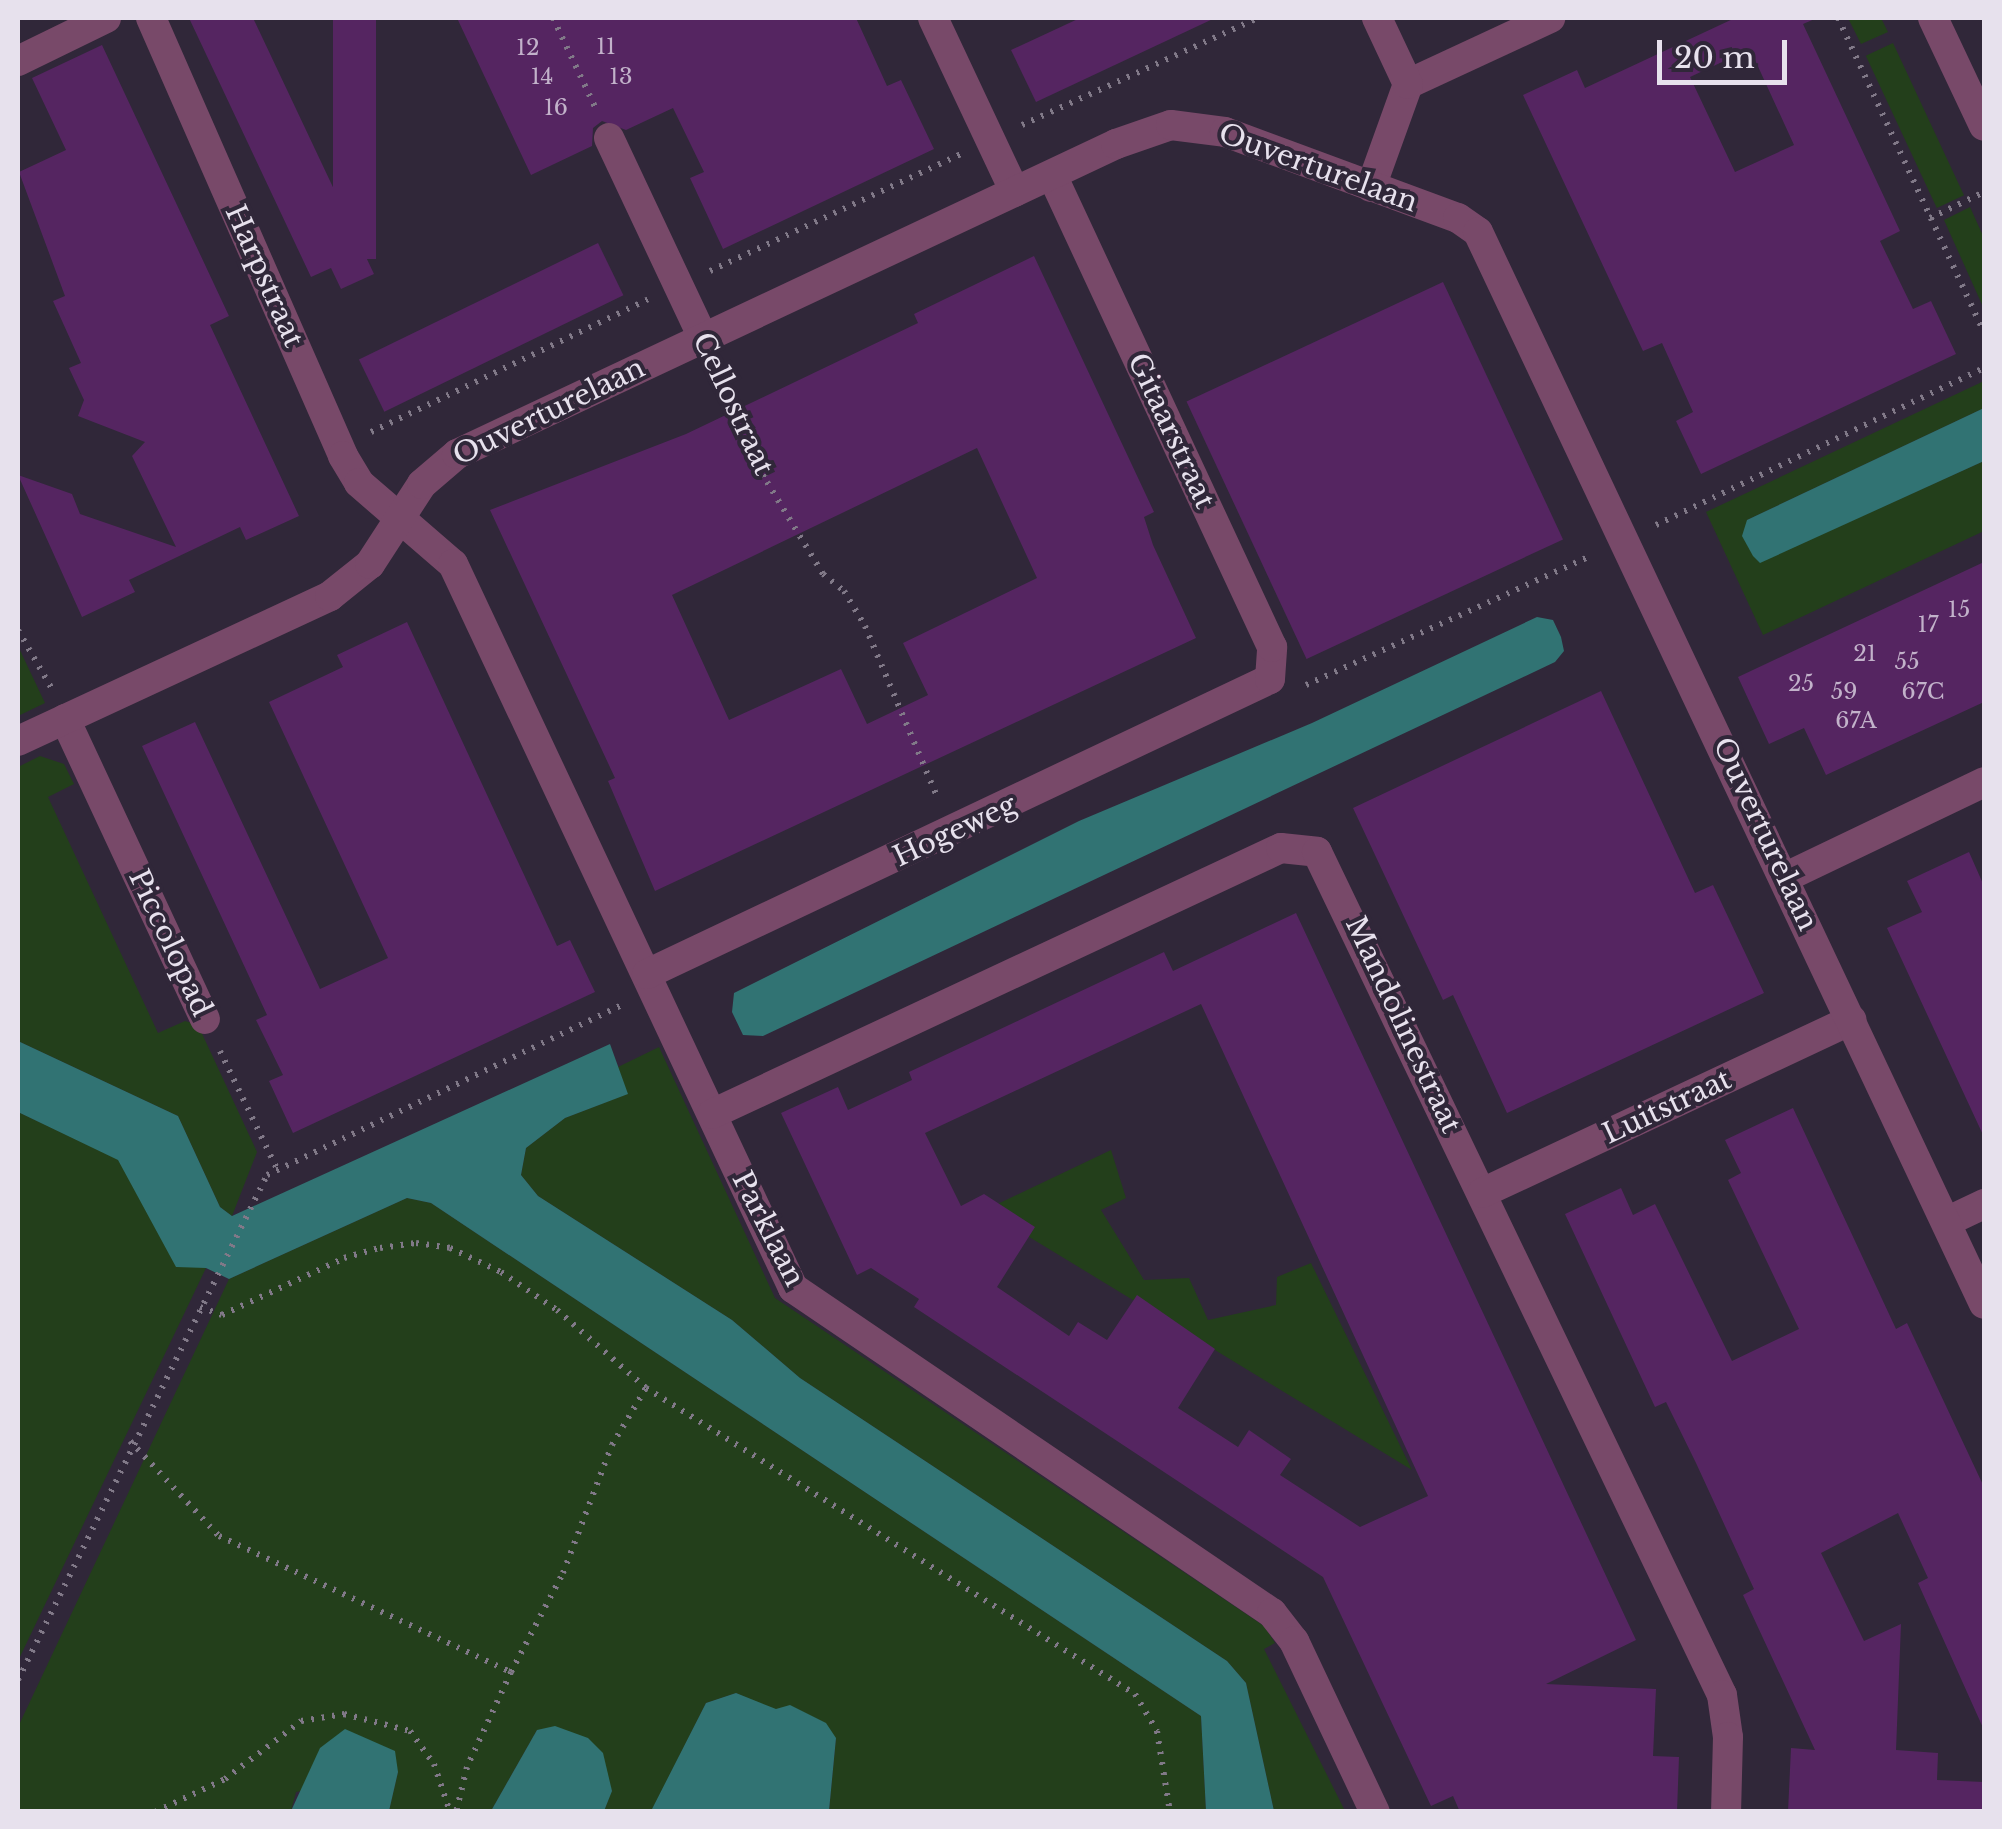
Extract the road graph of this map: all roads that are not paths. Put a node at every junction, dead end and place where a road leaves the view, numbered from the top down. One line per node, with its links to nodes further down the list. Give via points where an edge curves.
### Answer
1 (106, 18): 7 (street)
2 (151, 18): 15 (street, Harpstraat, via 339,448 359,483)
3 (933, 18): 13 (street)
4 (1377, 18): 8 (street)
5 (1550, 18): 8 (street)
6 (1933, 18): 9 (street)
7 (18, 61)
8 (1408, 84): 12 (street)
9 (1984, 126)
10 (610, 138): 14 (street, Cellostraat)
11 (1052, 175): 12 (street, Ouverturelaan, via 1145,132 1196,124); 13 (street, Ouverturelaan); 16 (street, Gitaarstraat, via 1272,647 1274,668)
12 (1371, 187): 20 (street, Ouverturelaan, via 1458,218 1478,232)
13 (1015, 192): 14 (street, Ouverturelaan)
14 (702, 338): 15 (street, Ouverturelaan, via 456,454 439,465)
15 (401, 516): 17 (street, Ouverturelaan, via 370,564 330,596); 21 (street, Parklaan, via 453,564)
16 (1263, 688): 21 (street, Hogeweg)
17 (65, 719): 18 (street, Ouverturelaan); 22 (street, Piccolopad)
18 (18, 741)
19 (1984, 782): 20 (street)
20 (1786, 876): 23 (street, Ouverturelaan)
21 (651, 982): 24 (street, Parklaan)
22 (205, 1019)
23 (1852, 1020): 25 (street, Luitstraat); 27 (street, Ouverturelaan)
24 (712, 1114): 25 (street, Mandolinestraat, via 1296,844 1326,862); 29 (street, Parklaan, via 793,1288 807,1303 1286,1626)
25 (1482, 1193): 30 (street, Mandolinestraat, via 1722,1696)
26 (1984, 1204): 27 (street)
27 (1946, 1222): 28 (street, Ouverturelaan)
28 (1984, 1304)
29 (1375, 1812)
30 (1726, 1812)

